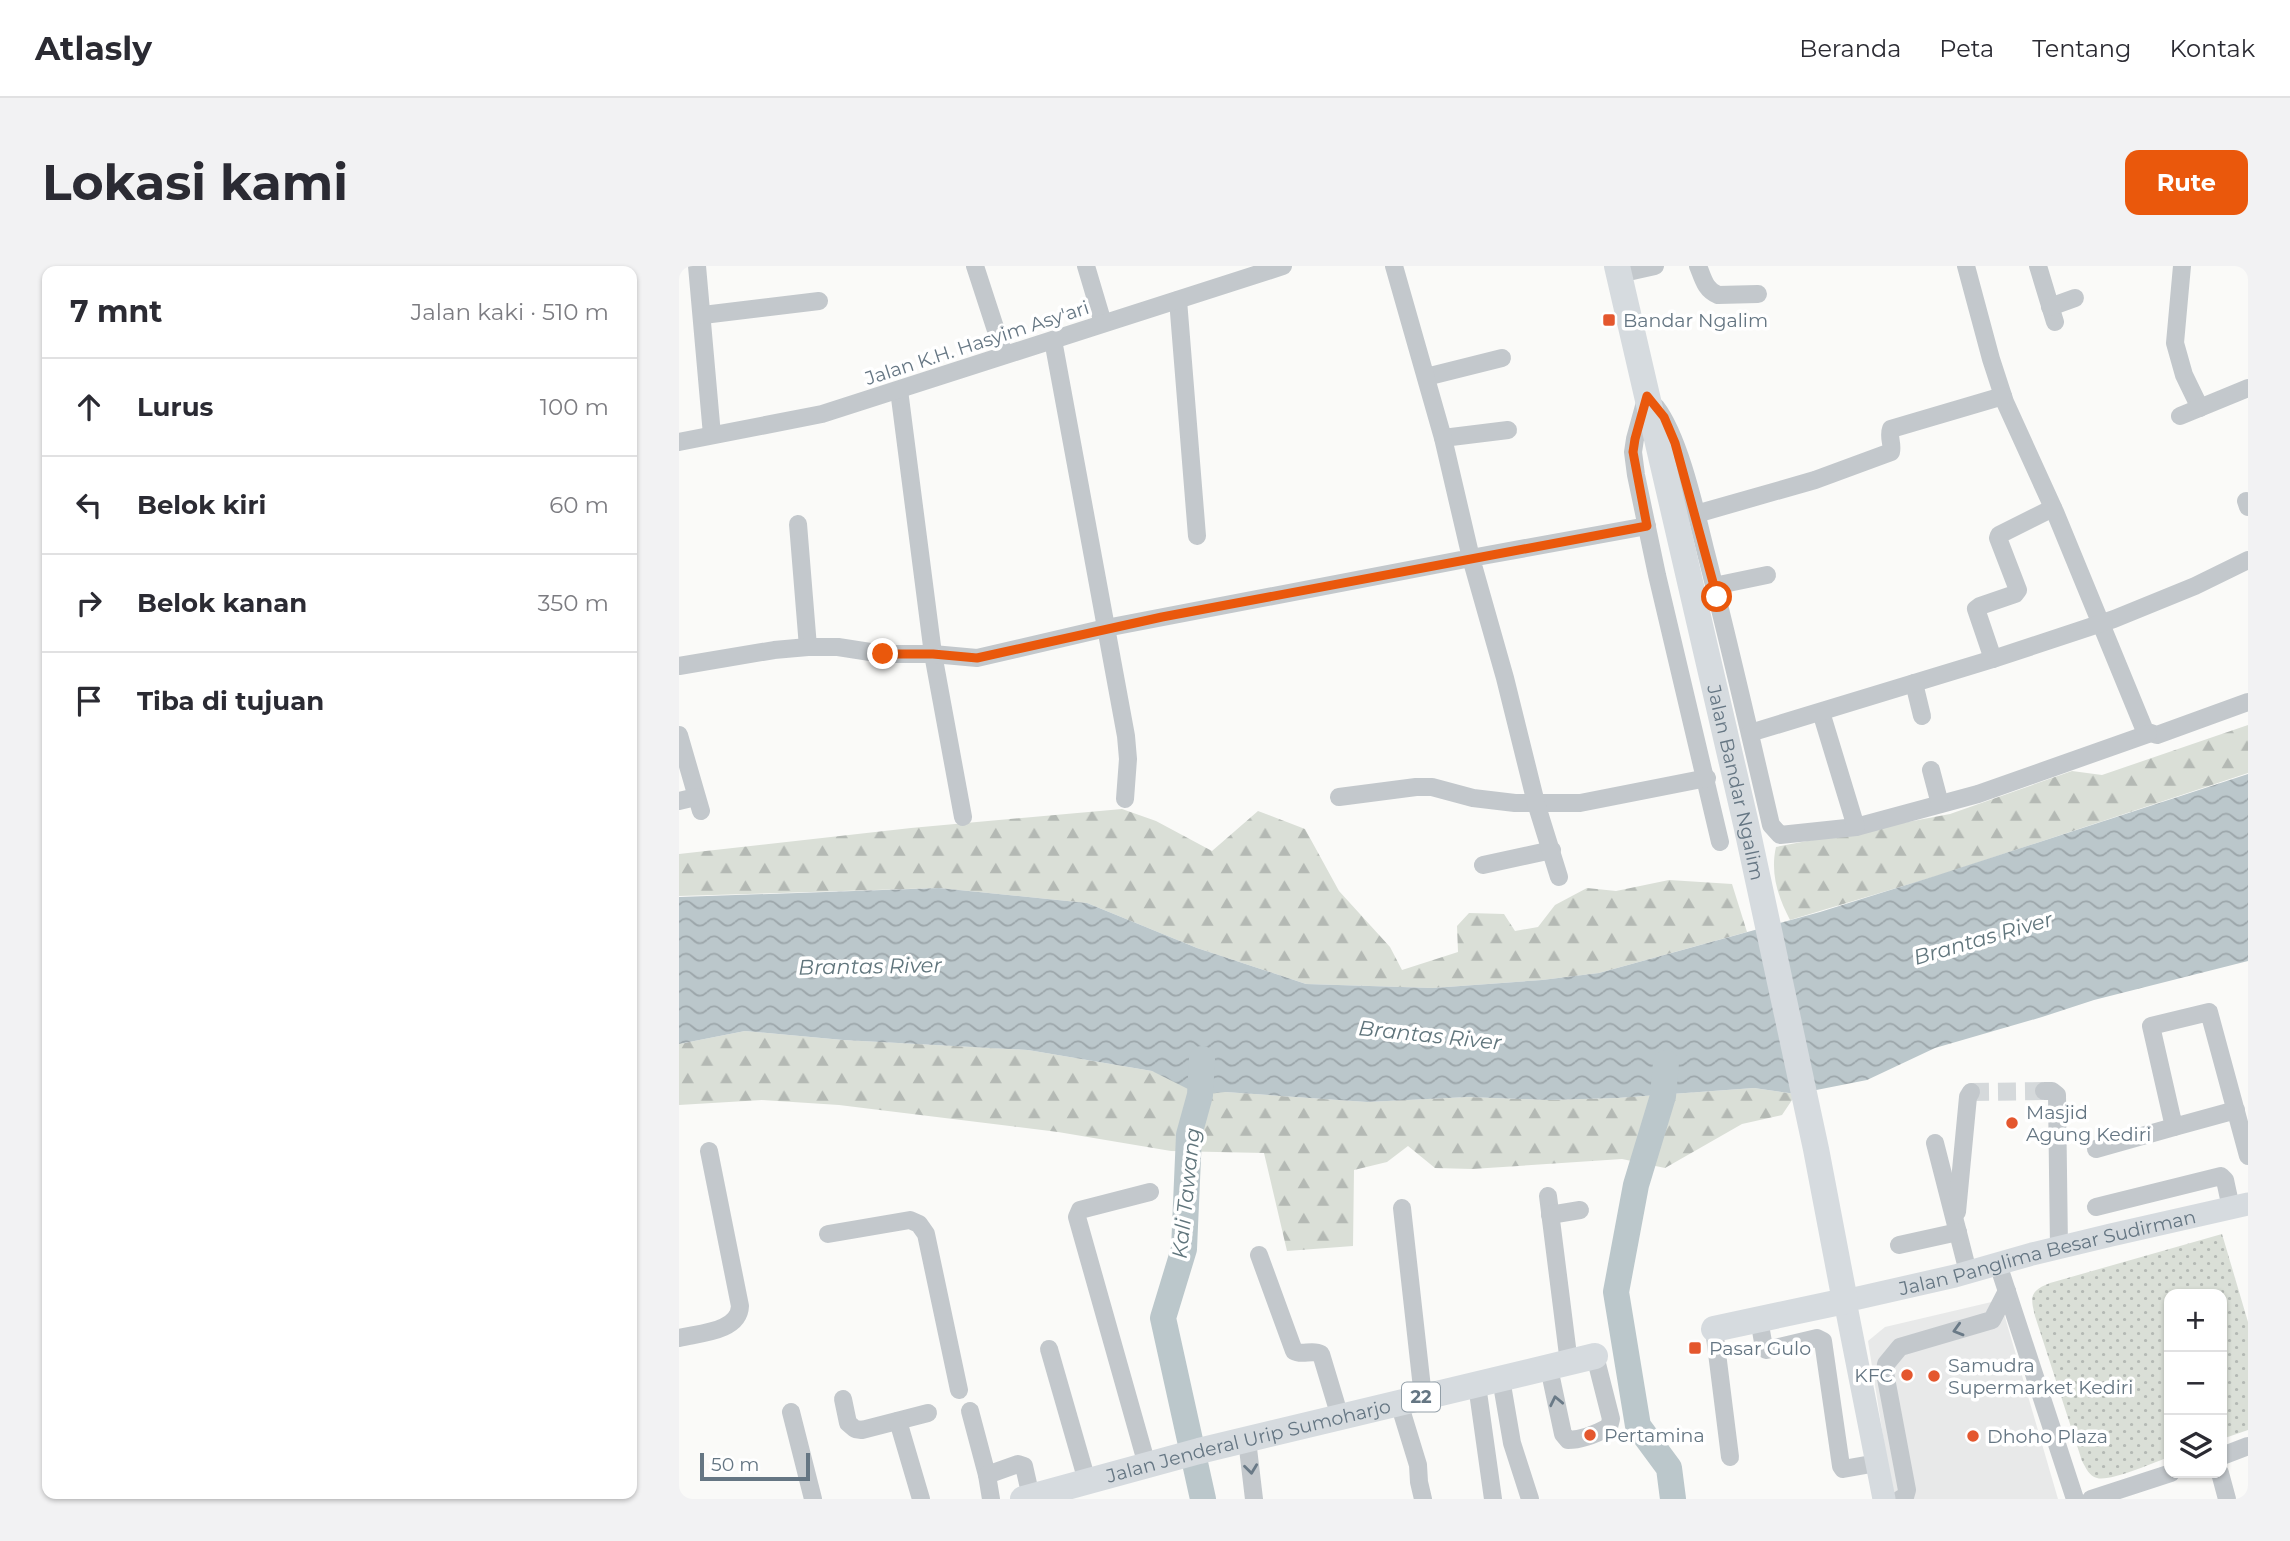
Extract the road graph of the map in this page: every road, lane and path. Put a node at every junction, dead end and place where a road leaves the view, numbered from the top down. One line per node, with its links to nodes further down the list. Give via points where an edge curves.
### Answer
1 (697, 266): 16 (street)
2 (975, 266): 19 (street)
3 (1086, 266): 17 (street)
4 (1283, 266): 14 (street, Jalan K.H. Hasyim Asy'ari)
5 (1394, 266): 21 (street)
6 (1655, 266): 11 (street)
7 (1698, 266): 12 (street, via 1712,293)
8 (1966, 266): 25 (street)
9 (2038, 266): 13 (street, via 2053,315)
10 (2182, 266): 26 (street, via 2175,343)
11 (1618, 270): 24 (highway, Jalan Bandar Ngalim)
12 (1758, 294)
13 (2075, 298)
14 (1178, 300): 17 (street, Jalan K.H. Hasyim Asy'ari); 36 (street)
15 (819, 301): 16 (street)
16 (703, 316): 29 (street)
17 (1103, 323): 18 (street, Jalan K.H. Hasyim Asy'ari)
18 (1053, 340): 19 (street, Jalan K.H. Hasyim Asy'ari); 42 (street)
19 (1004, 355): 23 (street, Jalan K.H. Hasyim Asy'ari)
20 (1502, 358): 21 (street)
21 (1426, 377): 30 (street)
22 (2248, 388): 26 (street)
23 (899, 390): 29 (street, Jalan K.H. Hasyim Asy'ari, via 822,414); 44 (street)
24 (1647, 396): 33 (street, via 1664,417 1675,443); 35 (street, via 1633,452); 90 (highway, Jalan Bandar Ngalim, via 1746,824)
25 (2004, 396): 32 (street); 33 (street, via 1891,429 1891,452 1815,480)
26 (2200, 408): 27 (street)
27 (2180, 416)
28 (1508, 430): 30 (street)
29 (712, 435): 31 (street, Jalan K.H. Hasyim Asy'ari)
30 (1443, 438): 37 (street)
31 (679, 442)
32 (2053, 508): 41 (street); 45 (street, via 1999,535 2018,590 1976,609)
33 (1696, 514): 40 (street)
34 (798, 524): 43 (street)
35 (1647, 526): 37 (street); 55 (street)
36 (1197, 536)
37 (1471, 558): 42 (street); 59 (street)
38 (2248, 560): 41 (street)
39 (1767, 575): 40 (street)
40 (1714, 586): 51 (street)
41 (2101, 623): 45 (street); 53 (street)
42 (1106, 628): 44 (street, via 977,658); 57 (street, via 1126,737)
43 (808, 648): 44 (street); 46 (street)
44 (933, 654): 61 (street)
45 (1993, 659): 47 (street)
46 (679, 666)
47 (1914, 683): 49 (street); 50 (street)
48 (2248, 702): 53 (street, via 2157,735)
49 (1821, 712): 51 (street); 62 (street)
50 (1922, 716)
51 (1750, 733): 62 (street, via 1776,833 1784,836)
52 (679, 734): 58 (street)
53 (2148, 734): 60 (street)
54 (1931, 770): 60 (street)
55 (1707, 778): 59 (street, via 1580,803); 63 (street)
56 (1339, 796): 59 (street, via 1416,786)
57 (1125, 799)
58 (692, 803)
59 (1536, 803): 64 (street)
60 (1940, 804): 62 (street)
61 (963, 817)
62 (1856, 827)
63 (1720, 842)
64 (1552, 850): 65 (street); 66 (street)
65 (1483, 865)
66 (1559, 877)
67 (2044, 1091): 85 (street, via 2057,1096)
68 (1971, 1092): 82 (street)
69 (2239, 1106): 70 (street); 70 (street, via 2209,1013 2151,1026); 74 (street)
70 (2174, 1127): 72 (street)
71 (1935, 1143): 82 (street)
72 (2096, 1149)
73 (709, 1151): 93 (street, via 740,1313 730,1325)
74 (2248, 1156)
75 (1150, 1192): 111 (street, via 1080,1210 1077,1217)
76 (1548, 1196): 81 (street)
77 (2240, 1206): 78 (street, via 2221,1176); 85 (main road, Jalan Panglima Besar Sudirman)
78 (2096, 1207)
79 (1402, 1208): 100 (street)
80 (1580, 1210): 81 (street)
81 (1550, 1215): 96 (street)
82 (1957, 1227): 84 (street); 88 (street)
83 (828, 1234): 98 (street, via 910,1220 919,1224 926,1234)
84 (1899, 1245)
85 (2059, 1248): 87 (main road, Jalan Panglima Besar Sudirman)
86 (1259, 1255): 104 (street, via 1294,1351 1321,1354)
87 (1999, 1264): 88 (main road, Jalan Panglima Besar Sudirman); 89 (street)
88 (1968, 1272): 90 (main road, Jalan Panglima Besar Sudirman)
89 (2007, 1291): 125 (street, one-way to 125, via 1992,1320 1900,1347 1886,1364 1907,1490); 126 (street)
90 (1845, 1301): 91 (highway); 110 (main road)
91 (1759, 1319): 92 (highway); 110 (street, via 1766,1350 1823,1341 1841,1466)
92 (1714, 1329): 109 (street)
93 (679, 1338)
94 (1049, 1349): 115 (street)
95 (1595, 1356): 96 (highway, Jalan Jenderal Urip Sumoharjo / 22); 96 (street, one-way to 96, via 1611,1419 1598,1434 1575,1440 1563,1434)
96 (1559, 1365): 97 (highway, Jalan Jenderal Urip Sumoharjo / 22)
97 (1489, 1382): 100 (highway, Jalan Jenderal Urip Sumoharjo / 22); 122 (street); 123 (street)
98 (959, 1390)
99 (843, 1399): 105 (street, via 848,1423 855,1429)
100 (1411, 1400): 104 (highway, Jalan Jenderal Urip Sumoharjo / 22); 121 (street)
101 (970, 1411): 112 (street)
102 (791, 1412): 117 (street)
103 (928, 1413): 105 (street)
104 (1340, 1417): 106 (highway, Jalan Jenderal Urip Sumoharjo / 22)
105 (898, 1421): 118 (street)
106 (1247, 1440): 111 (highway, Jalan Jenderal Urip Sumoharjo / 22); 120 (street, one-way to 120)
107 (2248, 1446): 108 (street)
108 (2227, 1454)
109 (1730, 1457)
110 (1877, 1463): 124 (main road)
111 (1147, 1465): 115 (highway, Jalan Jenderal Urip Sumoharjo / 22)
112 (986, 1475): 116 (street, via 1022,1464); 119 (street)
113 (2164, 1475): 127 (street)
114 (2221, 1478): 128 (street)
115 (1087, 1481): 116 (highway, Jalan Jenderal Urip Sumoharjo / 22)
116 (1027, 1498)
117 (813, 1499)
118 (921, 1499)
119 (991, 1499)
120 (1254, 1499)
121 (1423, 1499)
122 (1493, 1499)
123 (1530, 1499)
124 (1884, 1499)
125 (1900, 1499)
126 (2075, 1499)
127 (2091, 1499)
128 (2227, 1499)

